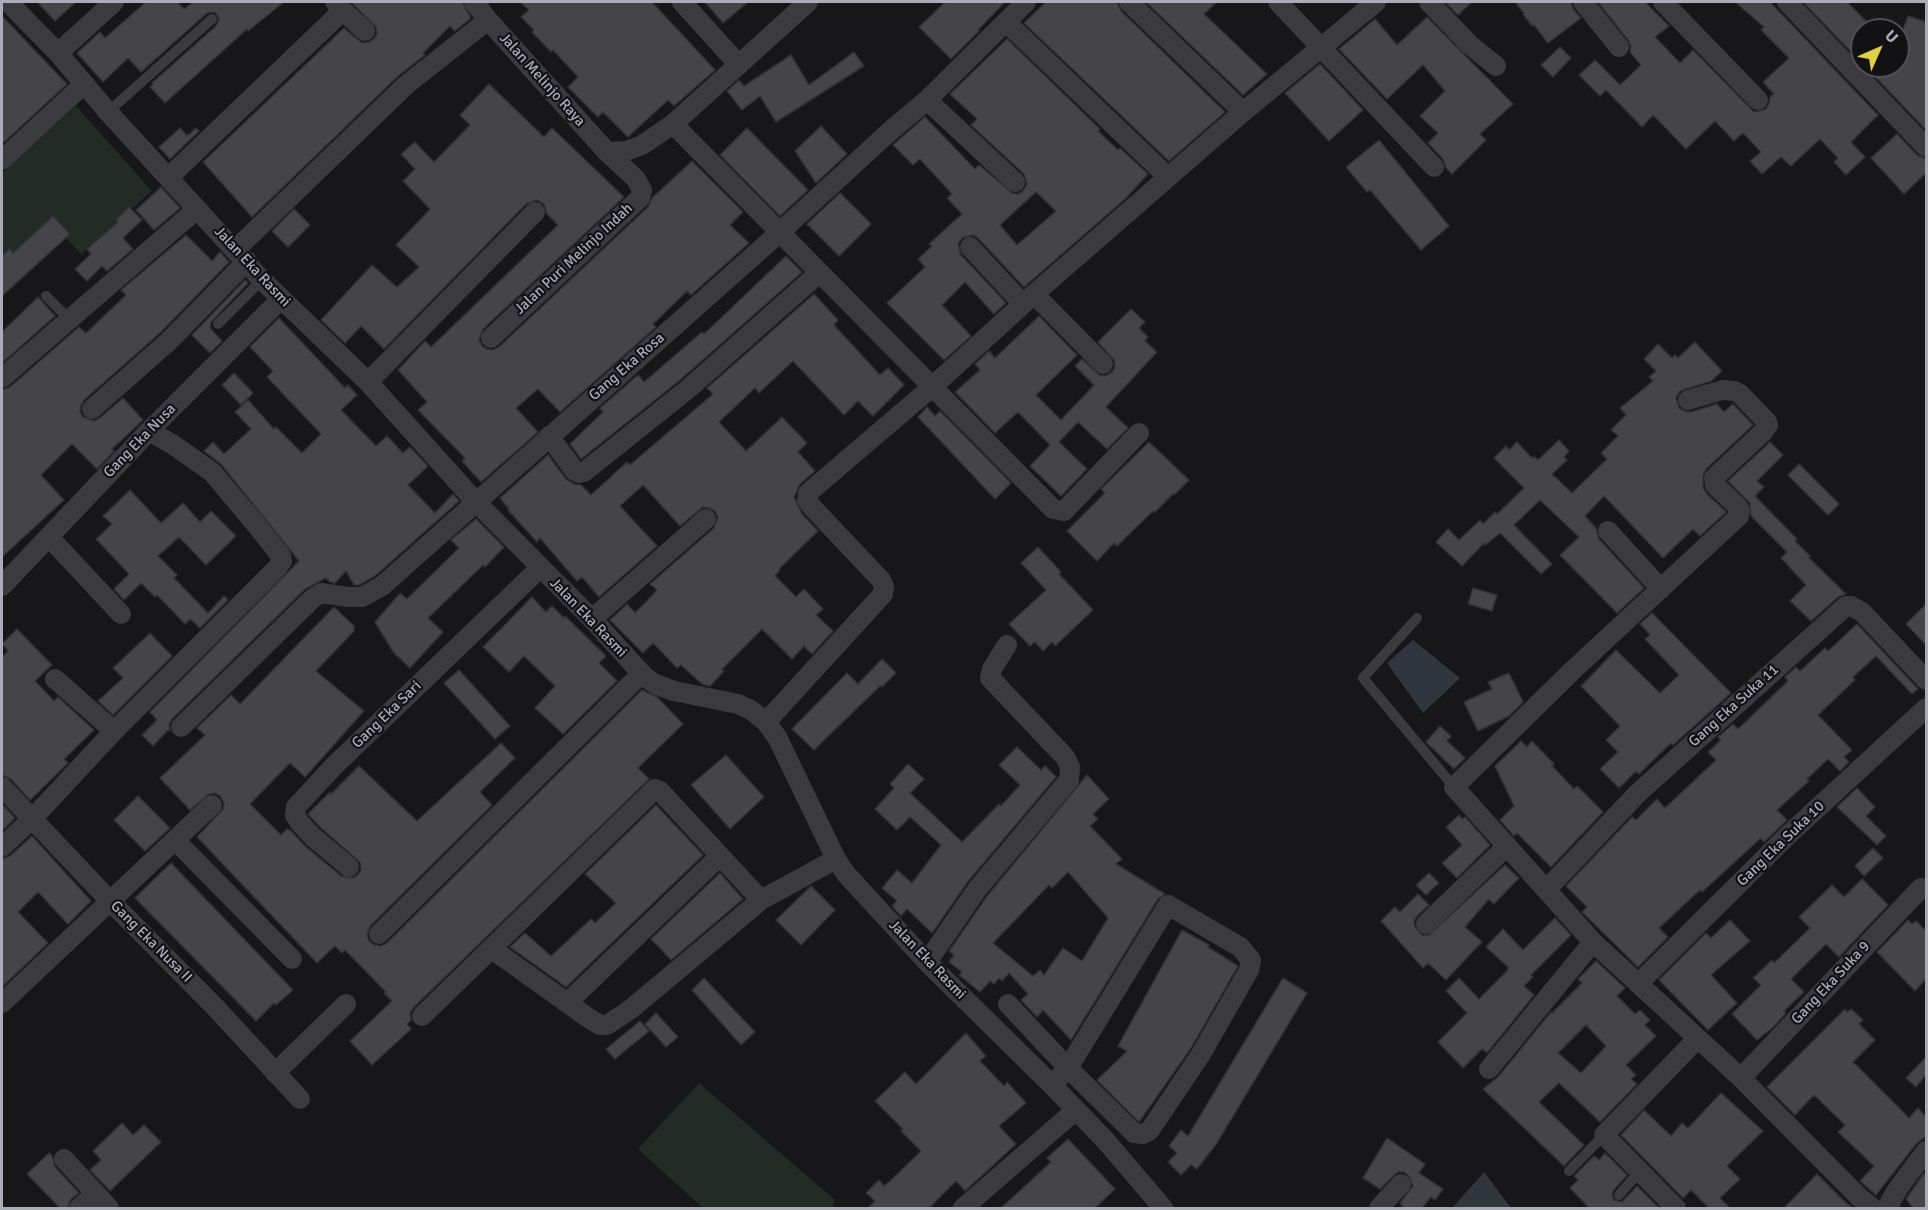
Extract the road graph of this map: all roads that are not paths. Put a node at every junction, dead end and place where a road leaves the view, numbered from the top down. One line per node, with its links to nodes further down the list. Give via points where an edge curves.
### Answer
1 (8, 2): 21 (street, Jalan Eka Rasmi)
2 (114, 2): 21 (street)
3 (474, 2): 16 (street)
4 (682, 2): 22 (street)
5 (808, 2): 22 (street)
6 (1026, 2): 17 (street, Gang Eka Rosa)
7 (1129, 2): 28 (street)
8 (1278, 2): 19 (street)
9 (1376, 2): 19 (street)
10 (1429, 2): 23 (street)
11 (1583, 2): 20 (street)
12 (1663, 2): 26 (street)
13 (1787, 2): 30 (street)
14 (339, 6): 18 (street); 34 (street)
15 (212, 19): 27 (lane)
16 (488, 20): 31 (street, Jalan Melinjo Raya); 41 (street, Jalan Melinjo Raya, via 406,85)
17 (1006, 22): 25 (street, Gang Eka Rosa); 35 (street)
18 (365, 31)
19 (1321, 45): 28 (street); 33 (street)
20 (1620, 47)
21 (58, 53): 24 (street, Jalan Eka Rasmi)
22 (738, 65): 29 (street)
23 (1496, 66)
24 (84, 84): 27 (street, Jalan Eka Rasmi); 32 (street)
25 (927, 100): 36 (street); 39 (street, Gang Eka Rosa)
26 (1758, 100)
27 (108, 112): 34 (street, Jalan Eka Rasmi)
28 (1243, 112): 35 (street)
29 (673, 124): 31 (street, via 642,145); 39 (street)
30 (1926, 147)
31 (607, 152): 49 (street, Jalan Puri Melinjo Indah, via 636,179 642,190 639,198)
32 (2, 160)
33 (1434, 167)
34 (169, 177): 37 (street, Jalan Eka Rasmi)
35 (1168, 177): 46 (street)
36 (1015, 182)
37 (197, 209): 41 (street, Jalan Eka Rasmi); 47 (street)
38 (535, 212): 52 (street)
39 (779, 233): 42 (street); 58 (street, Gang Eka Rosa)
40 (970, 247): 46 (street)
41 (241, 256): 43 (street, Jalan Eka Rasmi); 55 (street, Jalan Melinjo Raya, via 169,341)
42 (819, 273): 53 (street); 58 (street, via 688,389 584,472 575,471)
43 (262, 280): 45 (street, Jalan Eka Rasmi); 48 (lane)
44 (45, 296): 47 (lane)
45 (281, 299): 52 (street, Jalan Eka Rasmi); 56 (street, Gang Eka Nusa)
46 (1028, 299): 50 (street); 53 (street)
47 (69, 319): 51 (street)
48 (218, 324)
49 (491, 338)
50 (1103, 364)
51 (2, 378)
52 (368, 382): 59 (street, Jalan Eka Rasmi)
53 (932, 387): 57 (street, via 1059,511 1064,511); 74 (street, via 808,493 812,507 881,580 884,594)
54 (1688, 400): 65 (street, via 1723,390 1734,391 1768,425 1714,478 1715,485 1738,507 1739,516)
55 (92, 409)
56 (149, 431): 62 (street, Gang Eka Nusa); 76 (street, via 212,472 282,561)
57 (1139, 433)
58 (549, 436): 59 (street, Gang Eka Rosa)
59 (476, 502): 63 (street, Jalan Eka Rasmi); 75 (street, Gang Eka Rosa, via 382,586 362,597 321,593 312,599)
60 (706, 519): 68 (street)
61 (1608, 531): 65 (street)
62 (49, 537): 64 (street, Gang Eka Nusa); 66 (street)
63 (540, 568): 68 (street, Jalan Eka Rasmi); 86 (street, Gang Eka Sari, via 296,807 298,822)
64 (2, 586)
65 (1661, 589): 78 (street)
66 (121, 614)
67 (1417, 618): 78 (lane, via 1363,678)
68 (592, 619): 70 (street, Jalan Eka Rasmi)
69 (1007, 645): 96 (street, via 990,678 1065,757 1070,767 1069,780 978,888)
70 (641, 674): 74 (street, Jalan Eka Rasmi, via 674,691 738,704); 92 (street)
71 (55, 679): 76 (street)
72 (1926, 680): 88 (street, Gang Eka Suka 11, via 1862,612 1846,606 1638,793)
73 (1926, 708): 97 (street, Gang Eka Suka 10, via 1786,837)
74 (766, 722): 85 (street, Jalan Eka Rasmi)
75 (181, 727)
76 (114, 730): 80 (street)
77 (2, 787): 80 (street, Gang Eka Nusa II)
78 (1454, 788): 82 (street)
79 (212, 805): 81 (street)
80 (32, 819): 83 (street); 90 (street, Gang Eka Nusa II)
81 (175, 840): 90 (street); 95 (street)
82 (1507, 846): 88 (street); 91 (street)
83 (2, 847)
84 (720, 856): 89 (street); 94 (street, via 654,789); 100 (street)
85 (836, 859): 89 (street); 96 (street, Jalan Eka Rasmi)
86 (349, 867)
87 (1921, 888): 107 (street, Gang Eka Suka 9)
88 (1546, 889): 93 (street)
89 (761, 900): 100 (street, via 614,1022 600,1025)
90 (110, 901): 98 (street); 106 (street, Gang Eka Nusa II)
91 (1426, 924)
92 (379, 934)
93 (1593, 942): 97 (street); 105 (street)
94 (492, 949): 100 (street); 102 (street)
95 (292, 959)
96 (927, 962): 108 (street, Jalan Eka Rasmi)
97 (1639, 983): 103 (street)
98 (2, 1003)
99 (346, 1004): 106 (street)
100 (567, 1004)
101 (1008, 1004): 104 (street)
102 (422, 1016)
103 (1697, 1039): 107 (street); 111 (street)
104 (1068, 1068): 104 (street, via 1168,905 1240,948 1251,960 1201,1054 1150,1130 1134,1133); 108 (street)
105 (1489, 1069)
106 (275, 1073): 109 (street, Gang Eka Nusa II)
107 (1741, 1078): 125 (street)
108 (1052, 1085): 110 (street, Jalan Eka Rasmi)
109 (300, 1099)
110 (1076, 1110): 121 (street); 122 (street, Jalan Eka Rasmi)
111 (1604, 1135): 114 (lane); 115 (street)
112 (1926, 1151): 126 (street, via 1899,1187)
113 (64, 1159): 117 (street)
114 (1569, 1171)
115 (1639, 1172): 118 (lane); 124 (street)
116 (1401, 1184): 123 (street)
117 (96, 1194): 119 (street); 120 (street)
118 (1619, 1195)
119 (79, 1209)
120 (109, 1209)
121 (963, 1209)
122 (1163, 1209)
123 (1379, 1209)
124 (1676, 1209)
125 (1873, 1209)
126 (1890, 1209)

